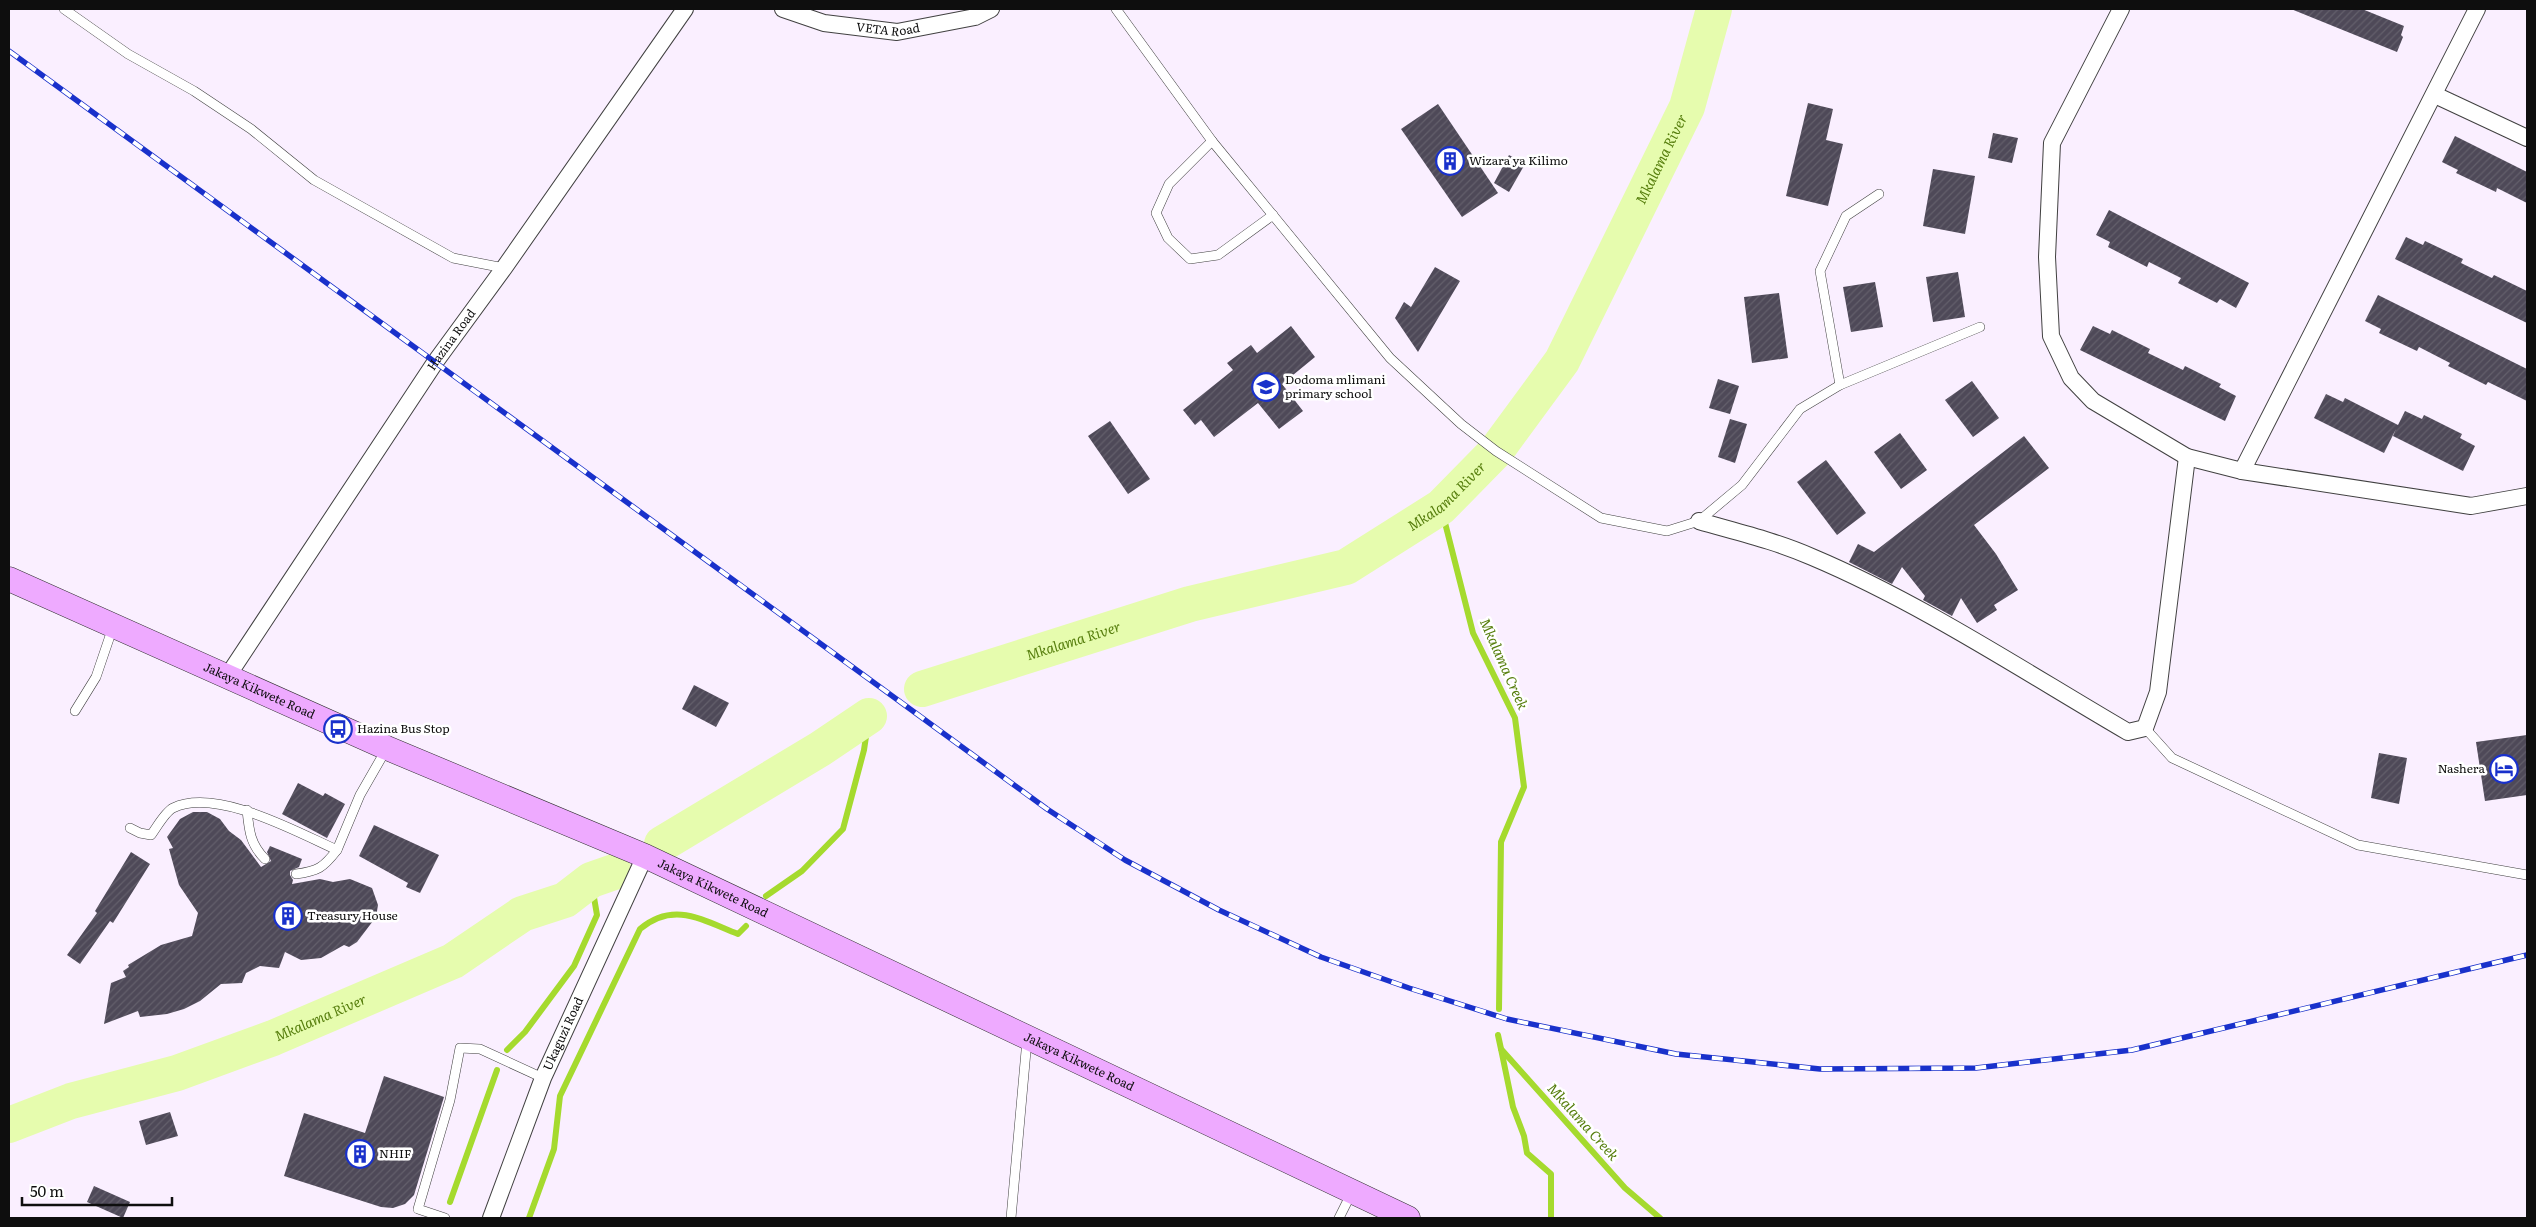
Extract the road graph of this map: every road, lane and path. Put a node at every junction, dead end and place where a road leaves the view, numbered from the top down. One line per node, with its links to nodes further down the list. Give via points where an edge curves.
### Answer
1 (64, 9): 13 (lane, via 128,54 194,91 251,129 314,180 453,258)
2 (685, 9): 13 (street, Hazina Road)
3 (783, 9): 4 (street, VETA Road, via 824,23 897,32 975,17)
4 (991, 9)
5 (1116, 9): 10 (lane)
6 (2121, 9): 16 (street, via 2052,142 2047,257 2051,336 2071,378 2093,401)
7 (2477, 9): 8 (street)
8 (2434, 95): 9 (street); 17 (street)
9 (2527, 138)
10 (1212, 141): 12 (lane); 12 (lane, via 1169,184 1156,214 1168,238 1190,258 1218,255)
11 (1879, 194): 15 (lane, via 1846,216 1820,271)
12 (1273, 215): 19 (lane, via 1390,358 1461,424 1496,451 1601,518 1667,531)
13 (504, 268): 22 (street, Hazina Road, via 436,361)
14 (1980, 327): 15 (lane)
15 (1840, 385): 19 (lane, via 1800,409 1742,485)
16 (2187, 458): 17 (street); 24 (street, via 2158,692)
17 (2242, 471): 18 (street, via 2471,506)
18 (2527, 496)
19 (1699, 521): 24 (street, via 1811,556 1899,598 2128,732)
20 (9, 579): 21 (main road, Jakaya Kikwete Road)
21 (113, 627): 22 (main road, Jakaya Kikwete Road); 23 (lane, via 96,677)
22 (227, 676): 25 (main road, Jakaya Kikwete Road)
23 (75, 711)
24 (2145, 728): 32 (lane, via 2172,758 2358,845)
25 (387, 748): 28 (lane, via 360,795); 29 (main road, Jakaya Kikwete Road)
26 (247, 810): 27 (lane, via 194,801 172,809 152,835); 28 (lane); 30 (lane, via 254,849)
27 (130, 828)
28 (337, 850): 31 (lane, via 325,866)
29 (645, 856): 33 (main road, Jakaya Kikwete Road); 34 (street, Ukaguzi Road)
30 (264, 859)
31 (296, 874)
32 (2527, 875)
33 (1027, 1037): 35 (main road, Jakaya Kikwete Road); 38 (lane)
34 (542, 1078): 36 (lane, via 480,1049 460,1048 450,1100 418,1209); 37 (street, Ukaguzi Road)
35 (1352, 1192): 39 (lane); 40 (main road, Jakaya Kikwete Road)
36 (445, 1218)
37 (491, 1218)
38 (1011, 1218)
39 (1339, 1218)
40 (1408, 1218)

